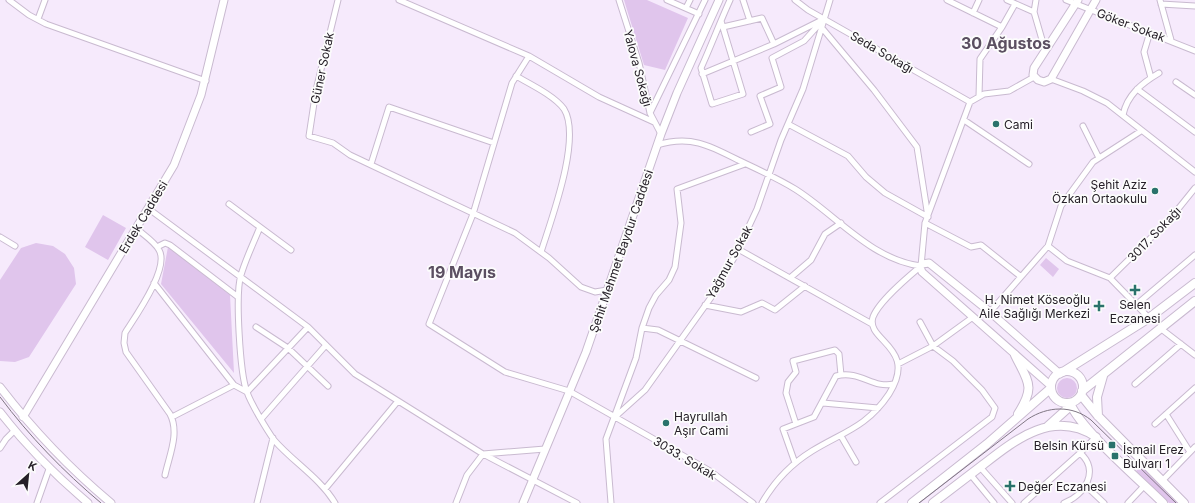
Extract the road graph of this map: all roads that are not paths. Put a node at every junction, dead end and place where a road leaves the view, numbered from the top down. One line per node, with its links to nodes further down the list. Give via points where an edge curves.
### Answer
1 (9, 0): 50 (street, via 46,24)
2 (45, 0): 30 (street)
3 (224, 0): 50 (street, Erdek Caddesi)
4 (338, 0): 69 (street, Güner Sokak, via 316,90 309,136 333,142 350,155)
5 (398, 0): 42 (street)
6 (619, 0): 56 (street, Yalova Sokağı, via 639,63)
7 (667, 0): 25 (street)
8 (690, 0): 25 (street)
9 (705, 0): 29 (street)
10 (719, 0): 65 (street, Şehit Mehmet Baydur Caddesi)
11 (730, 0): 32 (street)
12 (743, 0): 33 (street)
13 (795, 0): 31 (street, Seda Sokağı)
14 (830, 0): 31 (street, Yağmur Sokak)
15 (947, 0): 28 (street)
16 (980, 0): 28 (street)
17 (1007, 0): 23 (street)
18 (1036, 0): 27 (street)
19 (1066, 0): 21 (street, Göker Sokak)
20 (1096, 0): 26 (street)
21 (1077, 2): 26 (street, Göker Sokak); 40 (street)
22 (1160, 2): 24 (street); 38 (street)
23 (1015, 4): 27 (street); 35 (street)
24 (1195, 6)
25 (686, 8): 29 (street)
26 (1090, 10): 37 (street, Göker Sokak); 49 (street)
27 (1034, 12): 40 (street)
28 (973, 13): 35 (street)
29 (699, 14): 56 (street)
30 (38, 19)
31 (824, 19): 36 (street, Yağmur Sokak); 39 (street); 55 (street, Seda Sokağı); 63 (street, via 804,41 772,58 781,87 760,96 770,124)
32 (721, 21): 34 (street); 45 (street, via 701,68)
33 (750, 21): 34 (street); 39 (street, via 762,18)
34 (723, 27): 43 (street)
35 (1002, 27): 54 (street, via 980,59)
36 (822, 28): 60 (street, Yağmur Sokak, via 808,75); 78 (street, via 917,146)
37 (1150, 32): 38 (street, Göker Sokak); 48 (street, via 1144,52)
38 (1171, 40): 41 (street, Göker Sokak)
39 (774, 44): 43 (street)
40 (1045, 50): 47 (street, via 1034,68)
41 (1195, 51)
42 (528, 56): 46 (street); 59 (street, via 604,100)
43 (734, 59): 45 (street); 45 (street, via 744,94 712,104)
44 (1159, 73): 48 (street)
45 (702, 74)
46 (516, 76): 66 (street); 89 (street, via 558,102 565,110 569,124 570,146)
47 (1034, 77): 49 (street, via 1042,82); 54 (street, via 1008,91)
48 (1150, 78): 52 (street)
49 (1050, 79): 57 (street, via 1095,97)
50 (206, 81): 76 (street, Erdek Caddesi, via 179,154)
51 (1176, 82): 53 (street)
52 (1137, 89): 57 (street, via 1128,100); 64 (street)
53 (1195, 95)
54 (979, 96): 55 (street)
55 (970, 102): 58 (street)
56 (650, 113): 59 (street, Yalova Sokağı)
57 (1123, 115): 62 (street)
58 (964, 120): 71 (street); 78 (street)
59 (654, 122): 65 (street, Yalova Sokağı)
60 (788, 124): 73 (street, Yağmur Sokak); 78 (street, via 848,156 885,193)
61 (1083, 126): 68 (street)
62 (1141, 131): 68 (street); 72 (street)
63 (751, 132)
64 (1195, 132)
65 (661, 134): 67 (street, Şehit Mehmet Baydur Caddesi)
66 (494, 143): 69 (street, via 389,107); 77 (street)
67 (657, 145): 70 (street, via 676,141 701,143); 99 (street, Şehit Mehmet Baydur Caddesi)
68 (1099, 158): 85 (street, via 1093,162 1061,206)
69 (372, 164): 77 (street)
70 (745, 164): 73 (street); 111 (street, via 677,189 681,223 675,267 669,280 651,303)
71 (1029, 164)
72 (1195, 172)
73 (770, 176): 79 (street, via 795,189); 87 (street, Yağmur Sokak)
74 (1195, 188): 95 (street, 3017. Sokağı, via 1170,219)
75 (229, 204): 81 (street)
76 (149, 209): 82 (street, Erdek Caddesi); 92 (street)
77 (473, 214): 89 (street, via 515,234); 133 (street, 3033. Sokak, via 429,324 505,372)
78 (928, 217): 80 (street)
79 (841, 223): 91 (street, via 889,256); 94 (street, via 825,234 811,260)
80 (926, 223): 91 (street); 93 (street, via 971,247 981,245)
81 (260, 227): 88 (street); 92 (street)
82 (137, 229): 86 (street); 144 (street, Erdek Caddesi)
83 (0, 237): 84 (street)
84 (15, 246)
85 (1048, 246): 93 (street); 95 (street, via 1067,261)
86 (157, 247): 96 (street, via 161,258); 100 (street, via 165,243 170,245)
87 (738, 249): 94 (street); 102 (street, Yağmur Sokak)
88 (291, 250)
89 (541, 252): 99 (street, via 581,287 596,292)
90 (1195, 255): 103 (street)
91 (921, 269): 104 (street, via 924,262 929,263); 105 (street); 108 (street, via 895,289 875,313)
92 (240, 276): 100 (street); 110 (street)
93 (1020, 276): 104 (street)
94 (790, 278): 98 (street)
95 (1110, 278): 103 (street)
96 (154, 283): 128 (street); 145 (street, via 125,333 124,343 126,352)
97 (1195, 283): 106 (main road)
98 (805, 286): 102 (street, via 776,310 762,303 742,312); 108 (street)
99 (607, 290): 133 (street, Şehit Mehmet Baydur Caddesi, via 586,352)
100 (238, 297): 134 (street)
101 (1195, 301): 112 (main road)
102 (705, 305): 113 (street, Yağmur Sokak)
103 (1136, 305): 106 (street)
104 (990, 312): 122 (street)
105 (973, 317): 116 (street); 118 (street)
106 (1149, 318): 122 (main road)
107 (920, 322): 116 (street)
108 (872, 324): 120 (street, via 894,351)
109 (256, 327): 117 (street)
110 (308, 327): 115 (street); 117 (street)
111 (642, 328): 113 (street, via 655,329); 142 (street, via 636,358)
112 (1160, 328): 114 (street); 124 (main road)
113 (680, 342): 125 (street); 142 (street, Yağmur Sokak, via 645,390)
114 (1181, 344): 119 (street); 127 (street)
115 (326, 345): 121 (street); 136 (street, via 355,374)
116 (933, 346): 120 (street); 184 (street, via 953,361 982,390 994,406 994,414)
117 (288, 348): 121 (street); 134 (street)
118 (1015, 355): 130 (street); 147 (main road, via 1030,390)
119 (1195, 355)
120 (898, 364): 126 (street)
121 (308, 367): 129 (street); 146 (street)
122 (1061, 373): 130 (main road, via 1053,380); 135 (main road, via 1070,372 1079,378)
123 (841, 375): 126 (street, via 859,376 881,385); 137 (street, via 836,376); 148 (street, via 840,354 835,350 793,361 795,374 788,382 786,393)
124 (1104, 375): 135 (main road); 143 (main road, via 1097,397)
125 (756, 378)
126 (894, 384): 139 (street)
127 (1135, 384)
128 (234, 385): 134 (street); 145 (street)
129 (328, 386)
130 (1051, 387): 138 (main road, via 1058,400); 147 (main road)
131 (0, 388): 144 (street)
132 (1195, 388): 141 (street)
133 (569, 391): 142 (street, 3033. Sokak); 157 (street, Şehit Mehmet Baydur Caddesi)
134 (247, 392): 146 (street)
135 (1082, 393): 138 (main road, via 1077,400); 143 (main road)
136 (398, 401): 160 (street); 171 (street)
137 (823, 403): 139 (street); 148 (street, via 814,417)
138 (1070, 403): 150 (main road); 153 (main road)
139 (878, 408): 152 (street, via 864,423)
140 (0, 412): 151 (street)
141 (1166, 414): 149 (street); 158 (street)
142 (615, 416): 181 (street, Yağmur Sokak, via 606,439); 182 (street, 3033. Sokak, via 710,471)
143 (1098, 416): 168 (main road)
144 (23, 417): 175 (street, via 74,472)
145 (172, 417): 166 (street, via 174,434)
146 (262, 418): 154 (street)
147 (1011, 423): 185 (main road)
148 (796, 424): 162 (street, via 782,429)
149 (1155, 424)
150 (1046, 428): 153 (main road, via 1074,427); 163 (main road, via 1022,437)
151 (14, 431): 156 (street); 164 (street)
152 (841, 436): 161 (street); 162 (street, via 811,451)
153 (1096, 437): 159 (street); 169 (main road)
154 (273, 438): 171 (street); 176 (street)
155 (1195, 447): 158 (street)
156 (0, 448)
157 (545, 450): 160 (street); 167 (street, Şehit Mehmet Baydur Caddesi)
158 (1190, 452): 168 (street)
159 (1080, 453): 170 (street, via 1090,467); 189 (street)
160 (483, 454): 167 (street); 178 (street, via 467,475)
161 (856, 462)
162 (795, 463): 183 (street, via 775,483)
163 (980, 467): 165 (main road); 188 (street)
164 (49, 469): 173 (street); 174 (street)
165 (970, 474): 186 (main road); 187 (street)
166 (165, 475)
167 (532, 479): 179 (street, Şehit Mehmet Baydur Caddesi); 180 (street)
168 (1162, 481): 193 (main road)
169 (1145, 485): 172 (main road); 192 (street)
170 (1086, 486): 190 (street); 191 (street)
171 (325, 489): 177 (street)
172 (1158, 501)
173 (37, 503)
174 (88, 503)
175 (111, 503)
176 (257, 503)
177 (335, 503)
178 (456, 503)
179 (523, 503)
180 (577, 503)
181 (611, 503)
182 (753, 503)
183 (762, 503)
184 (880, 503)
185 (912, 503)
186 (933, 503)
187 (994, 503)
188 (1012, 503)
189 (1024, 503)
190 (1064, 503)
191 (1104, 503)
192 (1128, 503)
193 (1184, 503)

